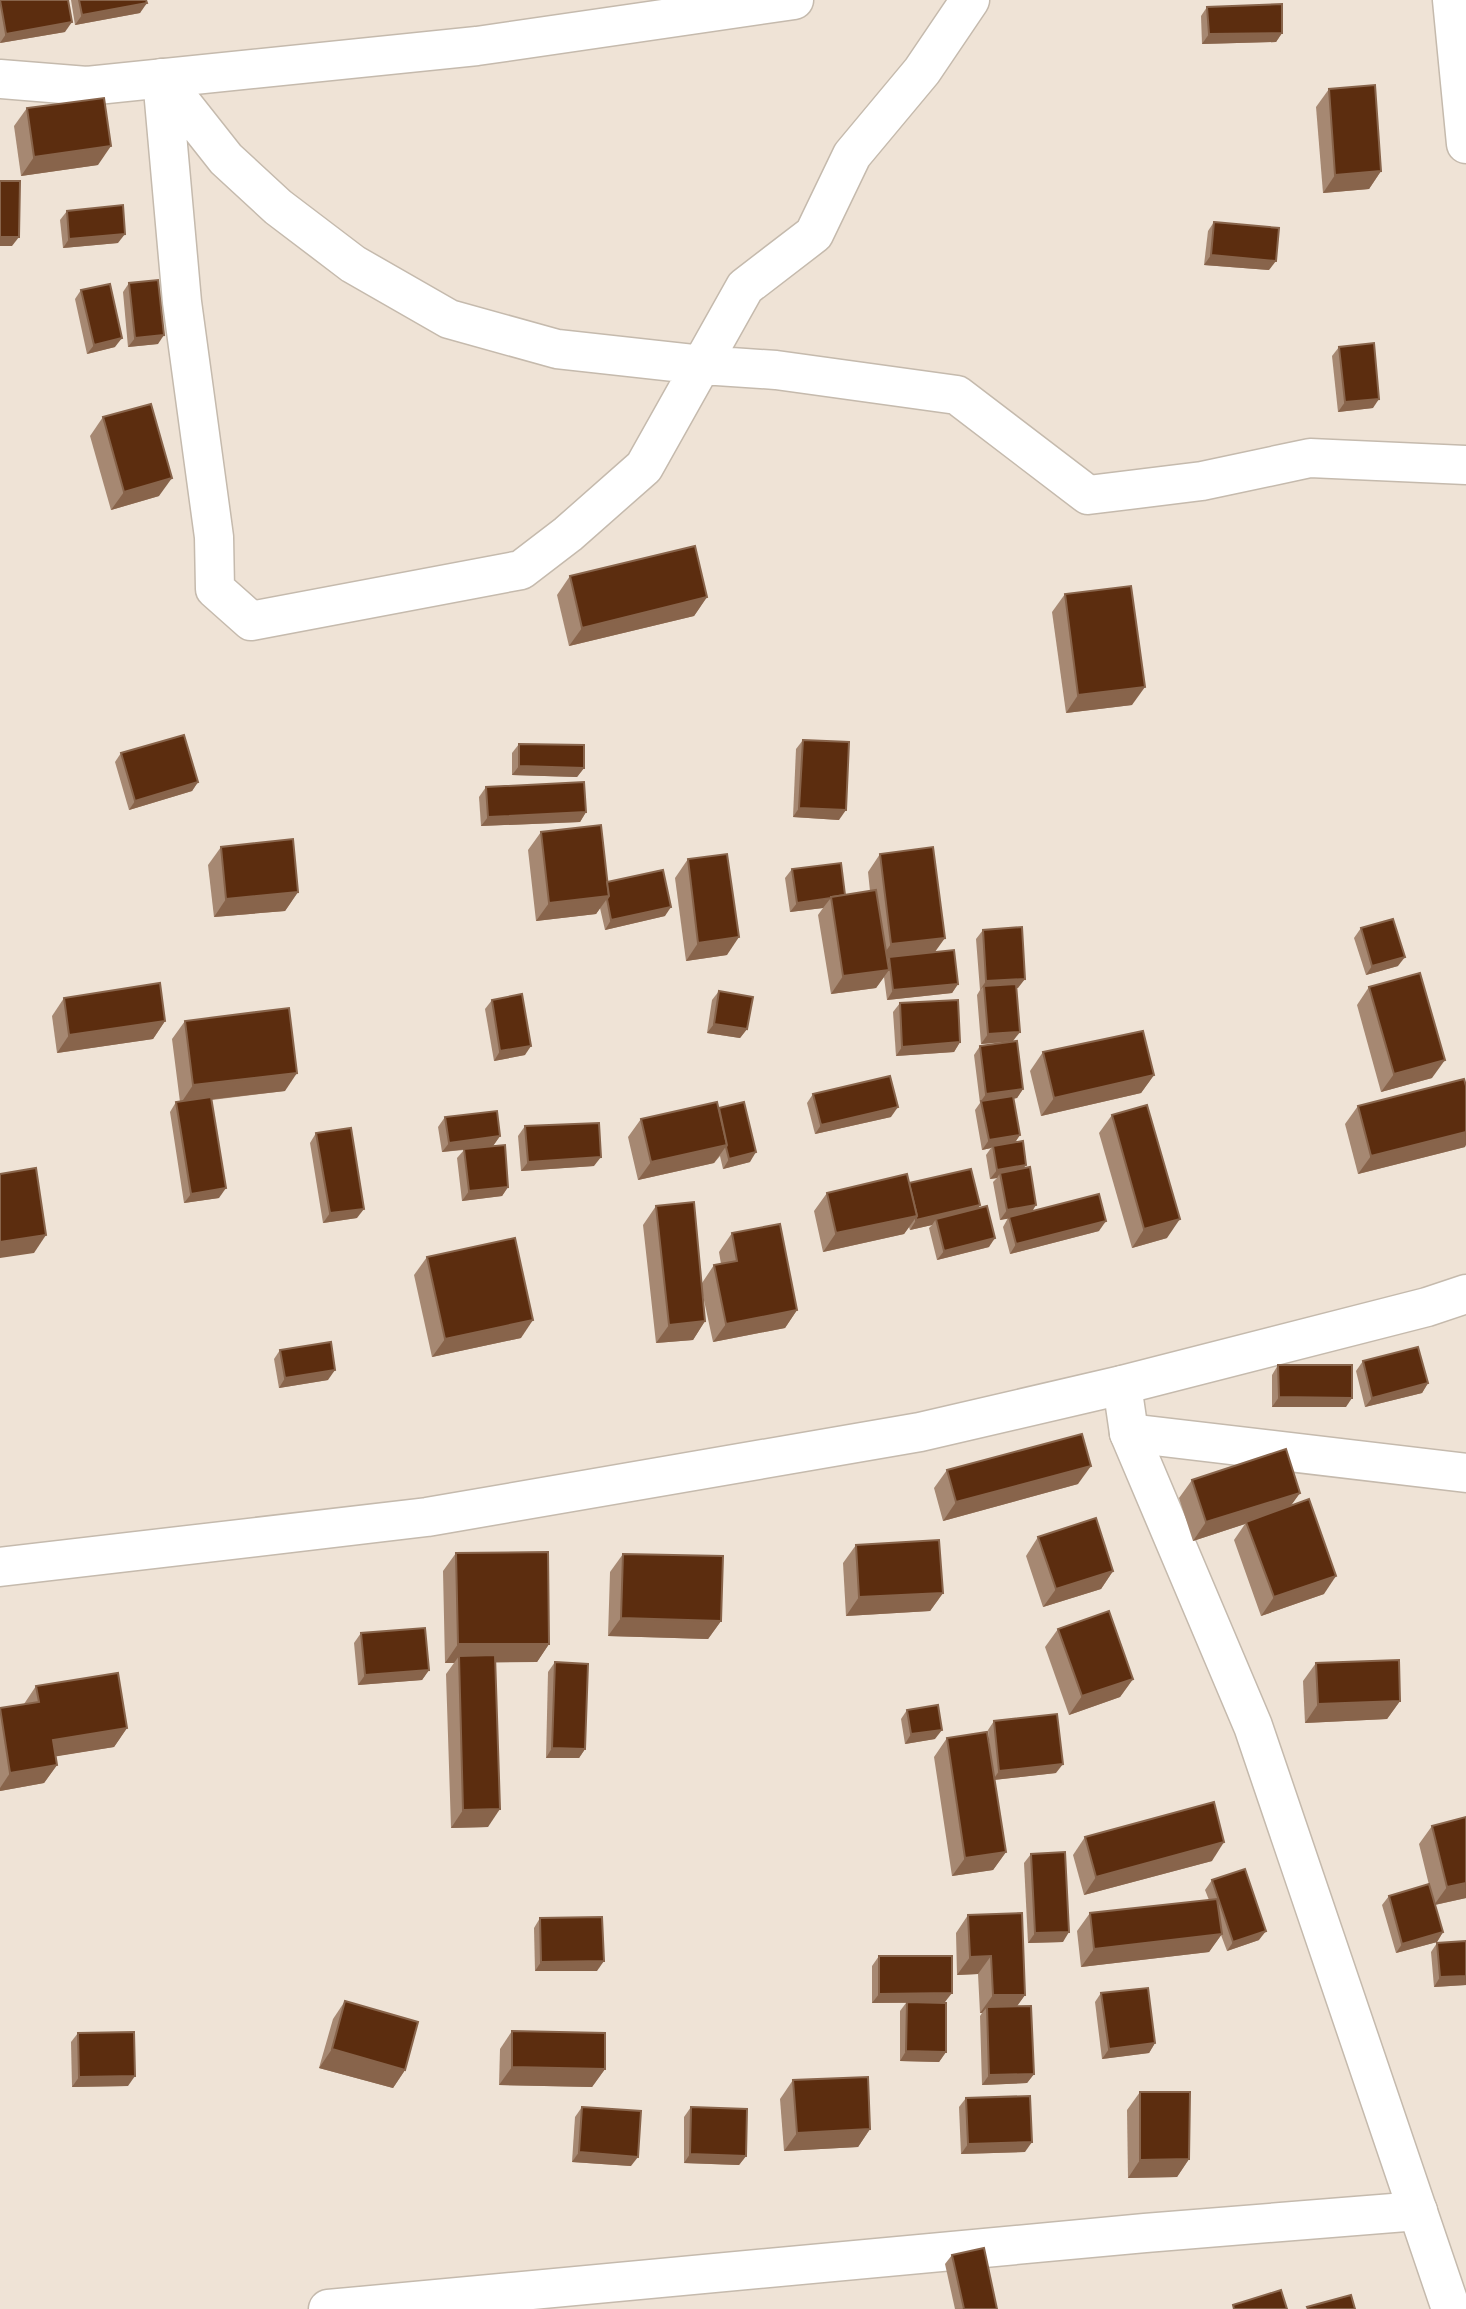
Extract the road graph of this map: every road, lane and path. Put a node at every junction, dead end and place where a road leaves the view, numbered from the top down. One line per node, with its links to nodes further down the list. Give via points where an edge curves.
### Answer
1 (794, 0): 4 (main road, via 477,46)
2 (970, 0): 7 (main road, via 922,71 852,155 814,234 745,287)
3 (1452, 0): 6 (main road)
4 (162, 78): 5 (main road, via 87,86); 7 (main road, via 226,159 278,207 354,264 449,319 557,349); 7 (main road, via 182,302 214,537 215,589 251,621 521,570 644,467)
5 (0, 79)
6 (1466, 144)
7 (702, 365): 8 (main road, via 776,370 957,395 1088,495 1202,481 1310,458)
8 (1466, 465)
9 (1466, 1294): 10 (main road)
10 (1122, 1385): 11 (main road); 13 (main road, via 920,1432 427,1517)
11 (1129, 1433): 12 (main road); 14 (main road, via 1253,1726)
12 (1466, 1473)
13 (0, 1567)
14 (1418, 2211): 15 (main road); 16 (main road)
15 (328, 2309)
16 (1451, 2309)

